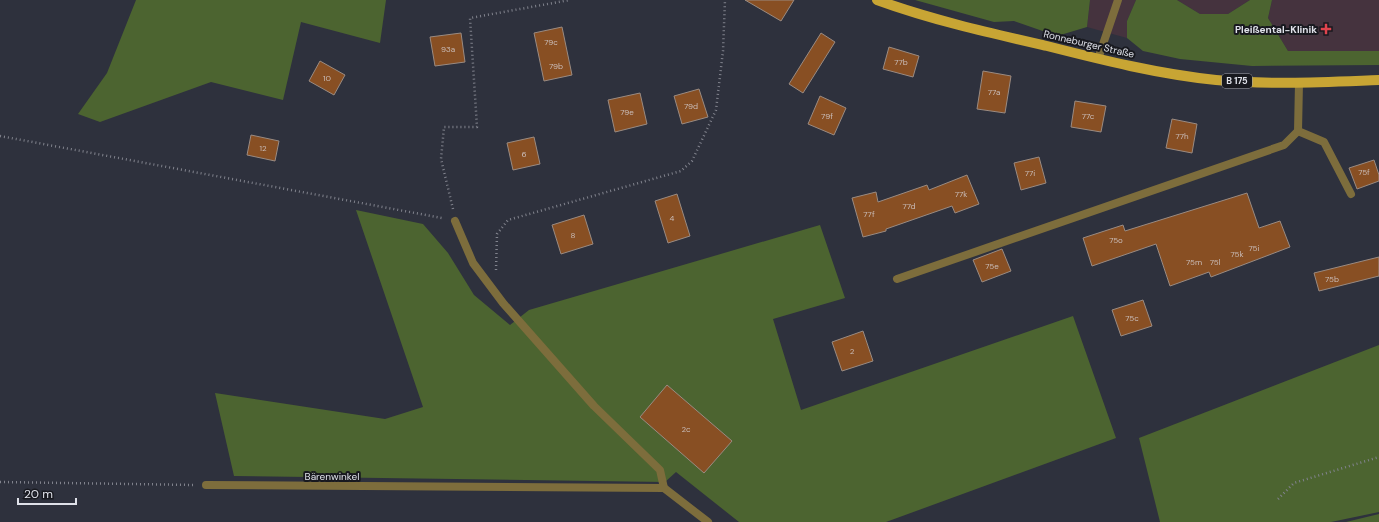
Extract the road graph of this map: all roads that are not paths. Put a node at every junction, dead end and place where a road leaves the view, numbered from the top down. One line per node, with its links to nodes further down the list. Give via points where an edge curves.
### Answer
1 (877, 0): 3 (main road, Ronneburger Straße / B 175, via 950,22)
2 (1118, 0): 3 (street)
3 (1098, 58): 5 (main road, Ronneburger Straße / B 175, via 1166,73 1215,80)
4 (1379, 80): 5 (main road, Ronneburger Straße / B 175)
5 (1300, 82): 6 (street)
6 (1298, 131): 7 (street, via 1324,142); 9 (street, via 1284,145)
7 (1351, 194)
8 (455, 221): 11 (street, via 473,263 503,303 594,406 660,470)
9 (897, 279)
10 (206, 485): 11 (street, Bärenwinkel)
11 (664, 488): 12 (street)
12 (708, 522)

